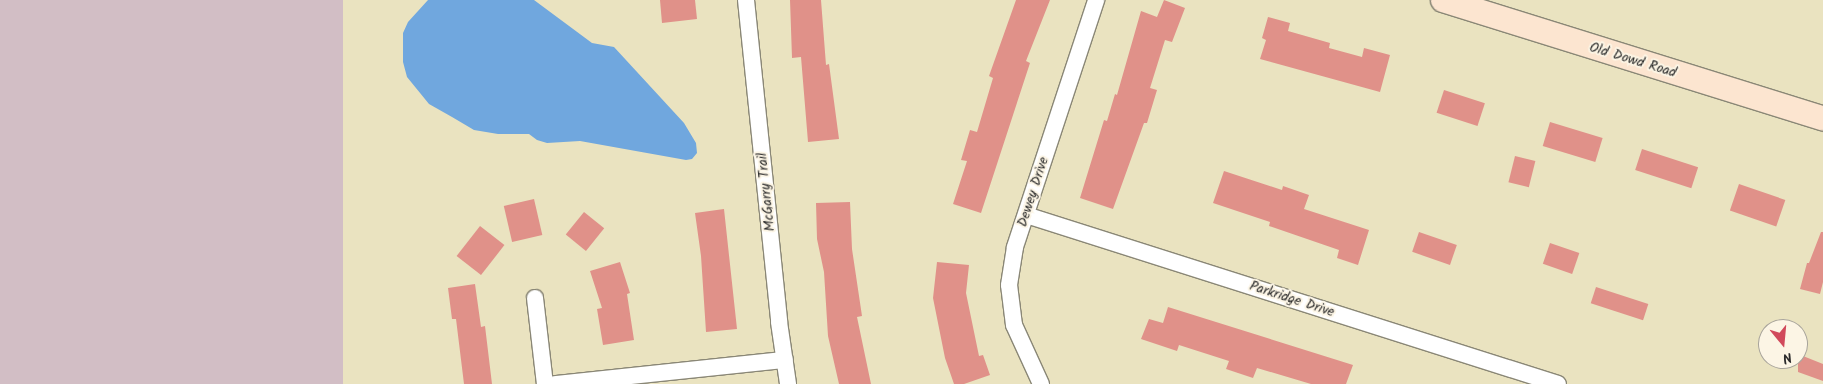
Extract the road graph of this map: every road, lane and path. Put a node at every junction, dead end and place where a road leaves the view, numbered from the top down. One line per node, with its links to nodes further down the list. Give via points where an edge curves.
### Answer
1 (746, 0): 7 (street, McGarry Trail)
2 (1096, 0): 5 (street, Dewey Drive)
3 (1443, 0): 4 (street, Old Dowd Road)
4 (1823, 118)
5 (1026, 215): 11 (street, Dewey Drive, via 1015,246 1009,285 1014,325); 12 (street, Parkridge Drive)
6 (535, 298): 8 (street)
7 (785, 360): 9 (street); 10 (street, McGarry Trail)
8 (545, 384)
9 (555, 384)
10 (788, 384)
11 (1042, 384)
12 (1558, 384)

